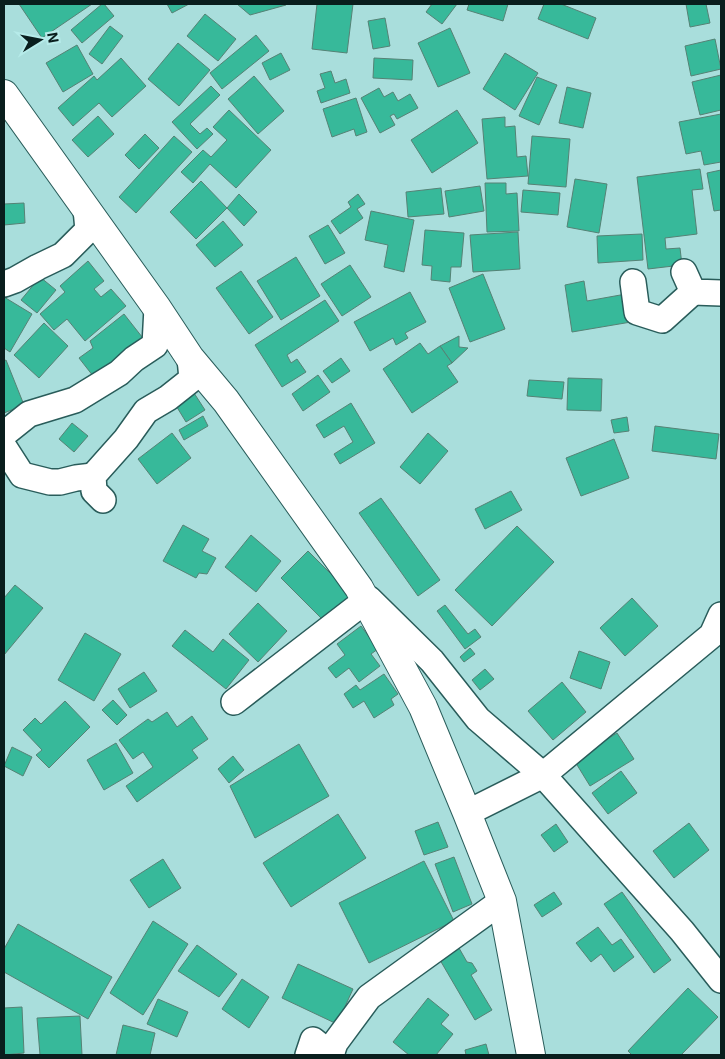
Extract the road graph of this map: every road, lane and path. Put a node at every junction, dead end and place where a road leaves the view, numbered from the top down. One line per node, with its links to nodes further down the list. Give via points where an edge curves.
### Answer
1 (4, 94): 2 (main road)
2 (86, 209): 4 (street, via 88,230 63,254); 6 (main road)
3 (633, 282): 5 (street, via 637,312 662,320 688,282)
4 (4, 284)
5 (721, 292)
6 (157, 308): 7 (main road); 8 (street, via 155,345 119,373 74,400 29,414)
7 (190, 358): 10 (street, via 192,379 146,411); 12 (main road, via 226,401)
8 (4, 434)
9 (4, 447): 10 (street, via 22,475 50,482)
10 (93, 476): 11 (street, via 94,490)
11 (103, 500)
12 (362, 594): 14 (street); 15 (street, via 432,661 478,719); 16 (main road, via 423,707)
13 (721, 615): 15 (street, via 712,635)
14 (234, 702)
15 (543, 774): 16 (street); 18 (street, via 682,931)
16 (467, 813): 17 (main road)
17 (502, 902): 20 (street, via 369,997 335,1043); 21 (main road)
18 (721, 980)
19 (308, 1055): 20 (street, via 312,1040)
20 (332, 1055)
21 (531, 1055)

